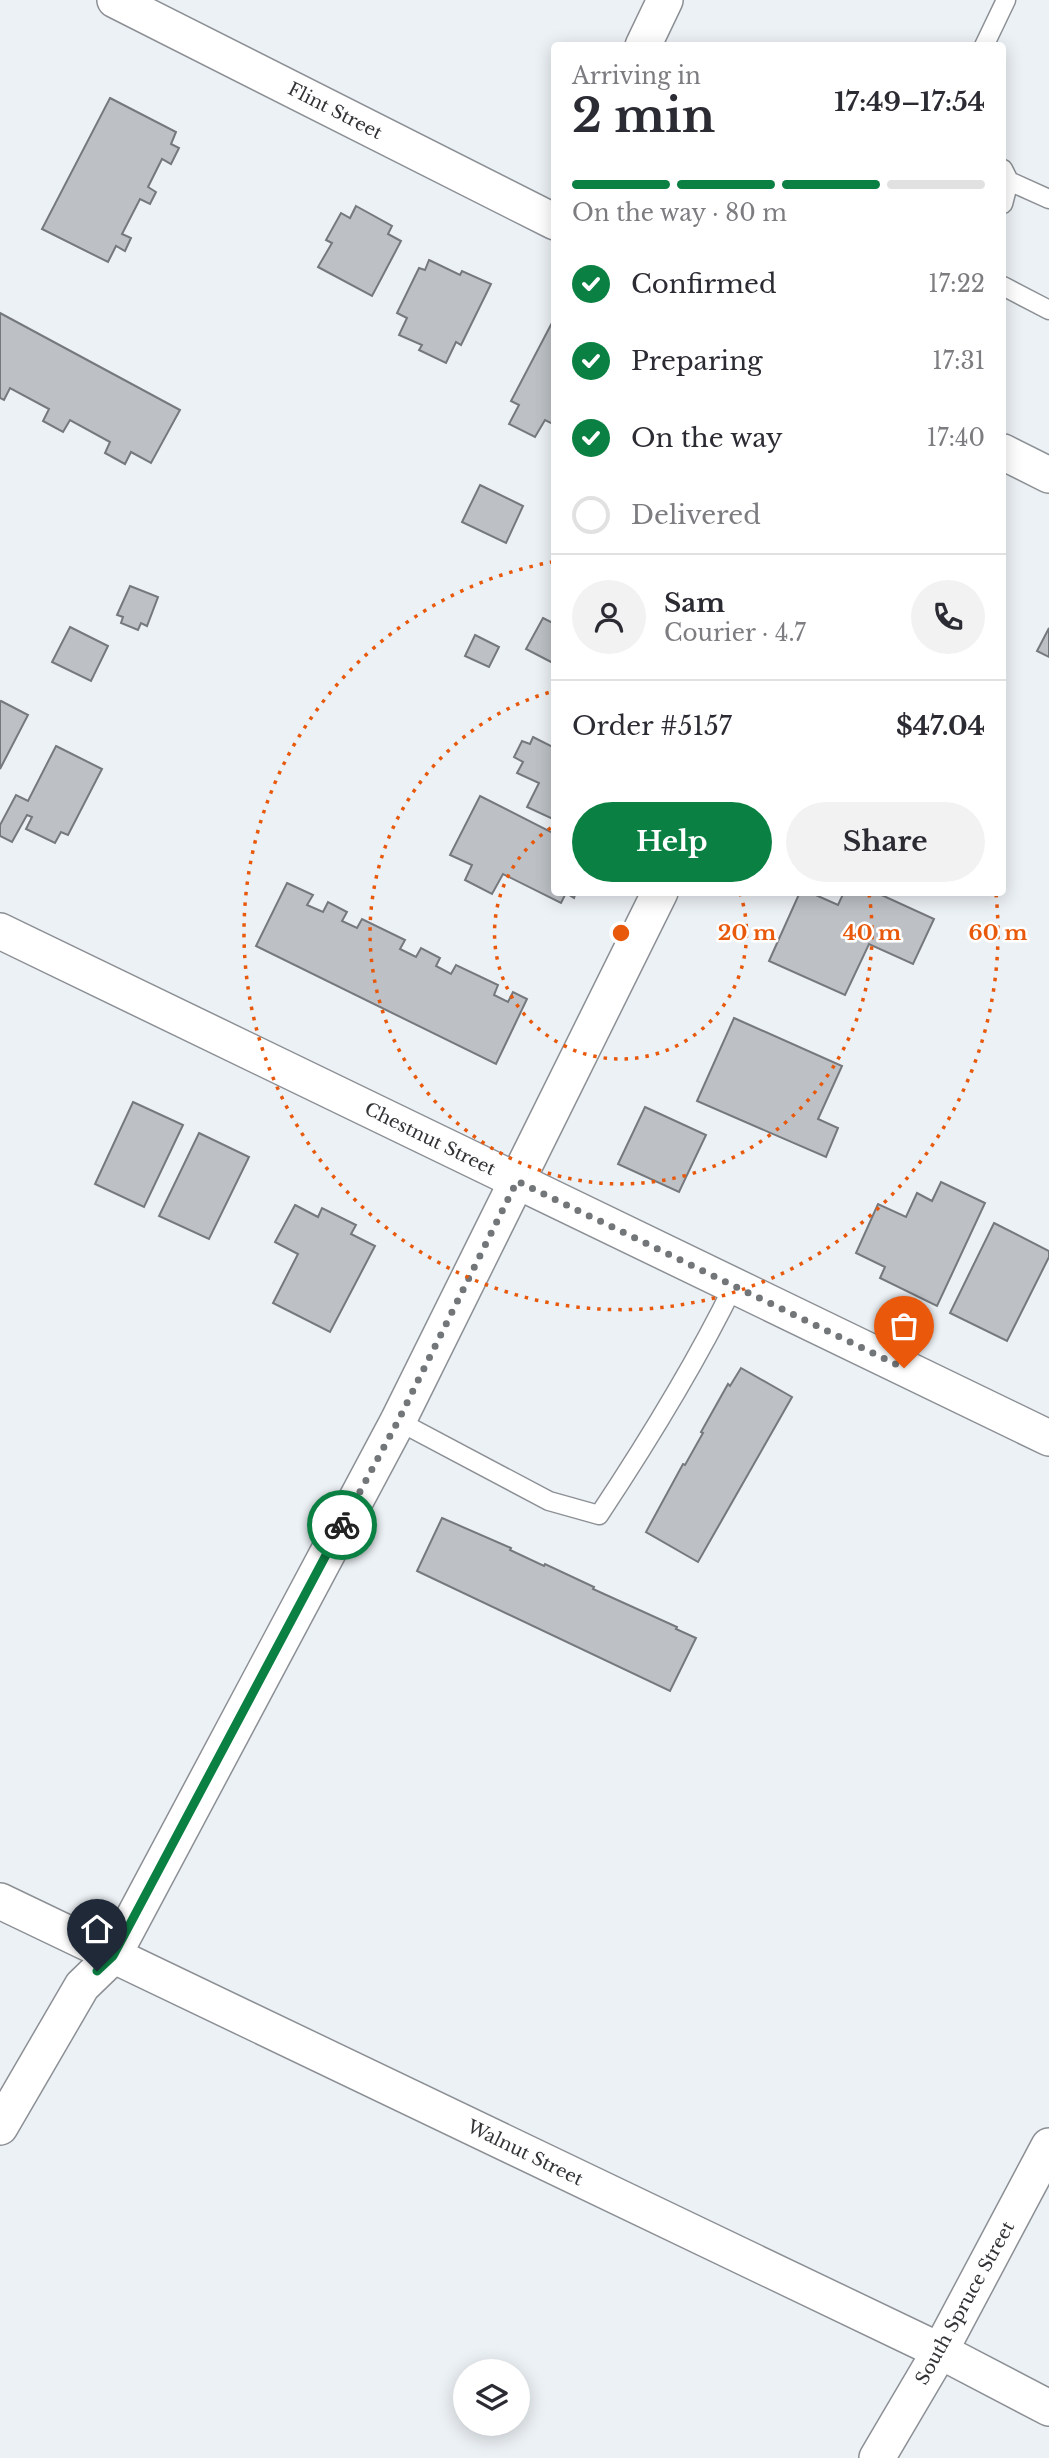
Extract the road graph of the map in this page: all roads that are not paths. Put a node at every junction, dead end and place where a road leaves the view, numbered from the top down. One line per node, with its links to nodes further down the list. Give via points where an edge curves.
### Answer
1 (115, 0): 8 (street, Flint Street)
2 (665, 0): 4 (street)
3 (1006, 0): 5 (lane)
4 (645, 42)
5 (986, 42)
6 (1006, 175): 7 (lane)
7 (1049, 199)
8 (551, 220)
9 (1006, 288): 10 (lane)
10 (1049, 310)
11 (1006, 454): 12 (street)
12 (1049, 475)
13 (658, 896): 15 (street)
14 (0, 931): 15 (street, Chestnut Street)
15 (517, 1181): 16 (street, Chestnut Street); 17 (street)
16 (734, 1285): 17 (lane, via 684,1378 599,1515 549,1501); 18 (street, Chestnut Street)
17 (398, 1421): 20 (street)
18 (1049, 1438)
19 (0, 1901): 20 (street, Walnut Street)
20 (113, 1956): 21 (street, via 82,1986); 23 (street, Walnut Street)
21 (0, 2127)
22 (1049, 2146): 23 (street, South Spruce Street)
23 (940, 2351): 24 (street, Walnut Street); 25 (street, South Spruce Street)
24 (1049, 2408)
25 (877, 2458)

